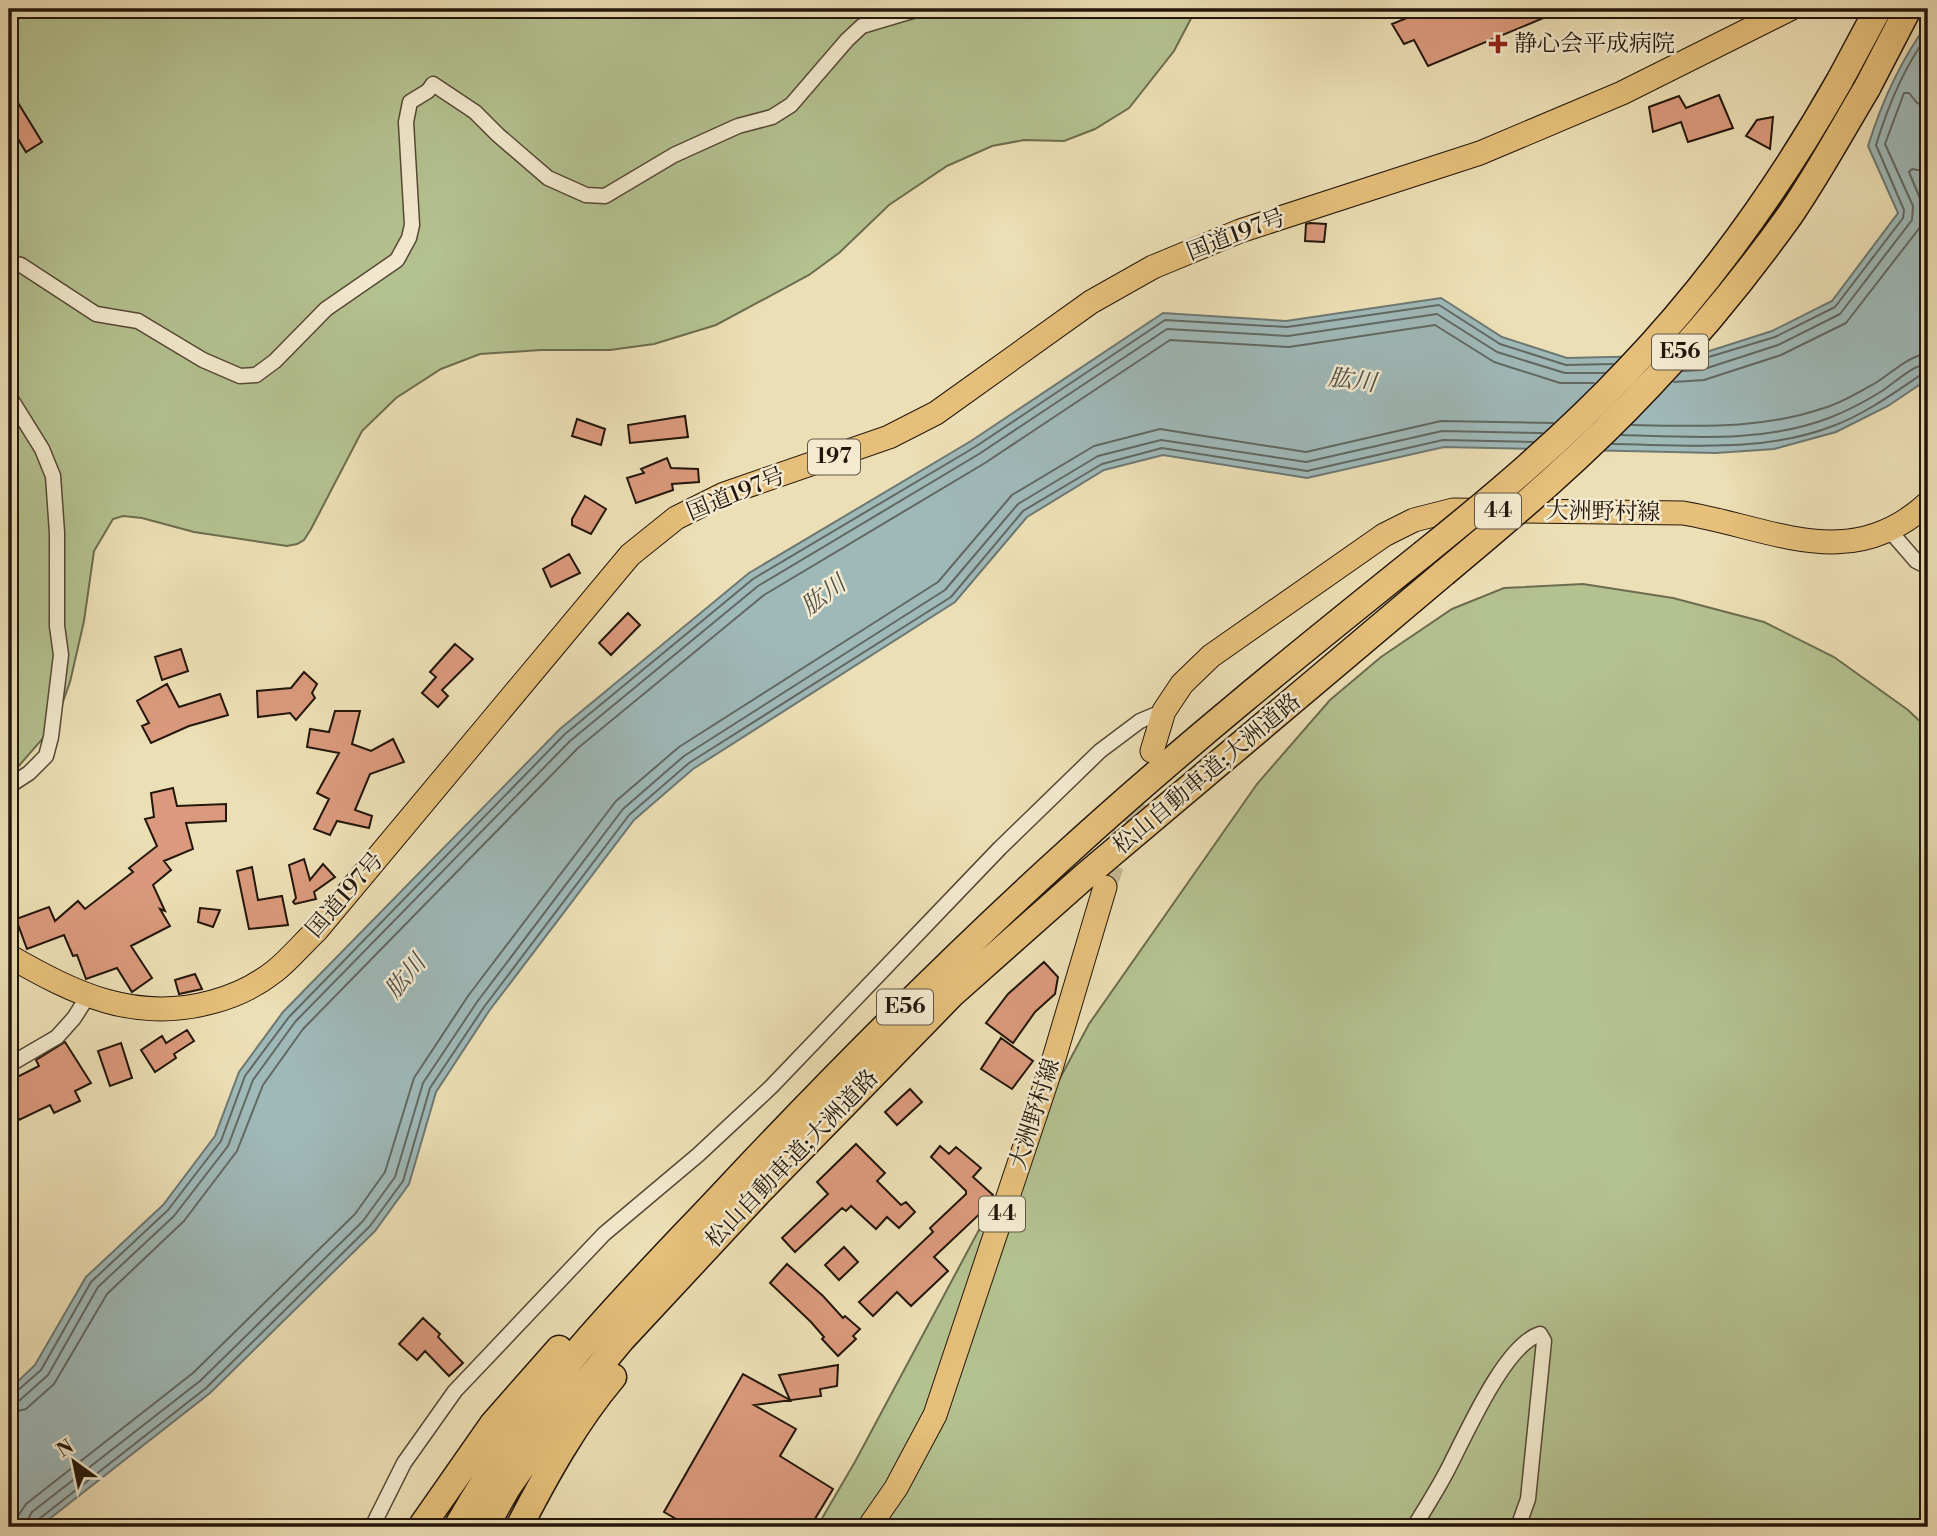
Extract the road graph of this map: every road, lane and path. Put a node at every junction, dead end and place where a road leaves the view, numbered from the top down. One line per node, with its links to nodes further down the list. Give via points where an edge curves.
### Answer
1 (919, 9): 5 (street, via 862,26 791,105 772,117 738,126 674,155 605,196 586,195 548,178 475,112 433,84 410,102 406,122 412,225 397,260 326,309 256,375 240,376 203,360 138,321 96,314 21,265)
2 (1790, 9): 15 (main road, 国道197号 / 197, via 1622,93 1480,153 1240,231 1153,267 1091,302 936,413 889,437 724,494 676,518 630,555 317,930 275,971 237,995 186,1009 144,1010)
3 (1878, 9): 17 (highway, 松山自動車道;大洲道路 / E56, bridge, via 1807,139 1720,262 1636,361 1523,469 1068,851 935,977)
4 (1908, 9): 18 (highway, 松山自動車道;大洲道路 / E56, bridge, via 1867,88 1790,214 1649,387 1544,488 952,994)
5 (9, 262)
6 (9, 396): 12 (street, via 53,476 61,655 46,756)
7 (1928, 503): 8 (main road, 大洲野村線 / 44)
8 (1890, 530): 9 (street, via 1916,561); 10 (main road, 大洲野村線 / 44, via 1860,541 1832,544 1683,513 1440,513 1384,535 1211,656 1182,684)
9 (1928, 568)
10 (1164, 711): 11 (main road, 大洲野村線 / 44); 19 (street, via 1140,721 1100,751 1000,848 771,1087 604,1234 455,1391 404,1463)
11 (1152, 751)
12 (9, 786)
13 (1105, 887): 24 (main road, 大洲野村線 / 44, via 1052,1065 935,1415)
14 (9, 957): 15 (main road, 国道197号 / 197)
15 (88, 996): 16 (street, via 57,1037)
16 (9, 1065)
17 (732, 1185): 20 (highway, via 648,1256 586,1318 493,1424); 21 (highway, 松山自動車道;大洲道路 / E56, via 579,1350 525,1419)
18 (757, 1194): 22 (highway, 松山自動車道;大洲道路 / E56, via 562,1411 506,1488); 23 (highway, via 598,1394 547,1473)
19 (372, 1527)
20 (421, 1527)
21 (457, 1527)
22 (485, 1527)
23 (519, 1527)
24 (869, 1527)
25 (1413, 1527): 26 (street, via 1446,1474 1486,1392 1528,1338 1540,1334 1544,1341 1528,1499)
26 (1518, 1527)

